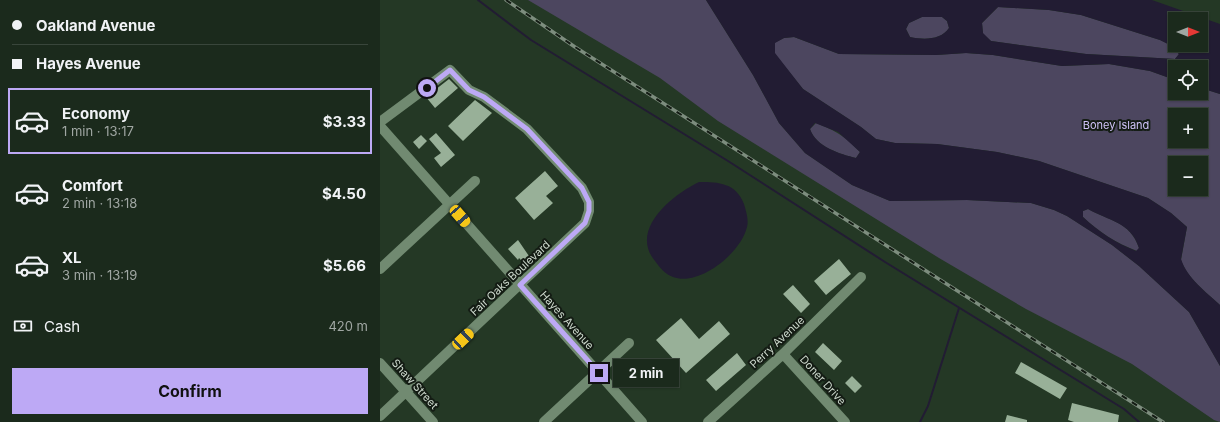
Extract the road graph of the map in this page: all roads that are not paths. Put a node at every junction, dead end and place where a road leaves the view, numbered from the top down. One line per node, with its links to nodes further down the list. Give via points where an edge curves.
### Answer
1 (380, 122): 7 (street, Fair Oaks Boulevard, via 450,70 469,90 484,97 527,129 582,188 589,202 585,223)
2 (380, 126): 4 (street, Hayes Avenue)
3 (475, 181): 4 (street)
4 (450, 204): 5 (street); 7 (street, Hayes Avenue)
5 (380, 269)
6 (861, 277): 9 (street, Perry Avenue)
7 (520, 285): 11 (street, Hayes Avenue); 12 (street, Fair Oaks Boulevard)
8 (629, 343): 11 (street)
9 (783, 354): 17 (street, Perry Avenue); 18 (street, Doner Drive)
10 (380, 363): 12 (street, Shaw Street)
11 (599, 373): 15 (street); 16 (street, Hayes Avenue)
12 (406, 392): 13 (street, Fair Oaks Boulevard); 14 (street, Shaw Street)
13 (380, 416)
14 (433, 422)
15 (544, 422)
16 (642, 422)
17 (708, 422)
18 (845, 422)

